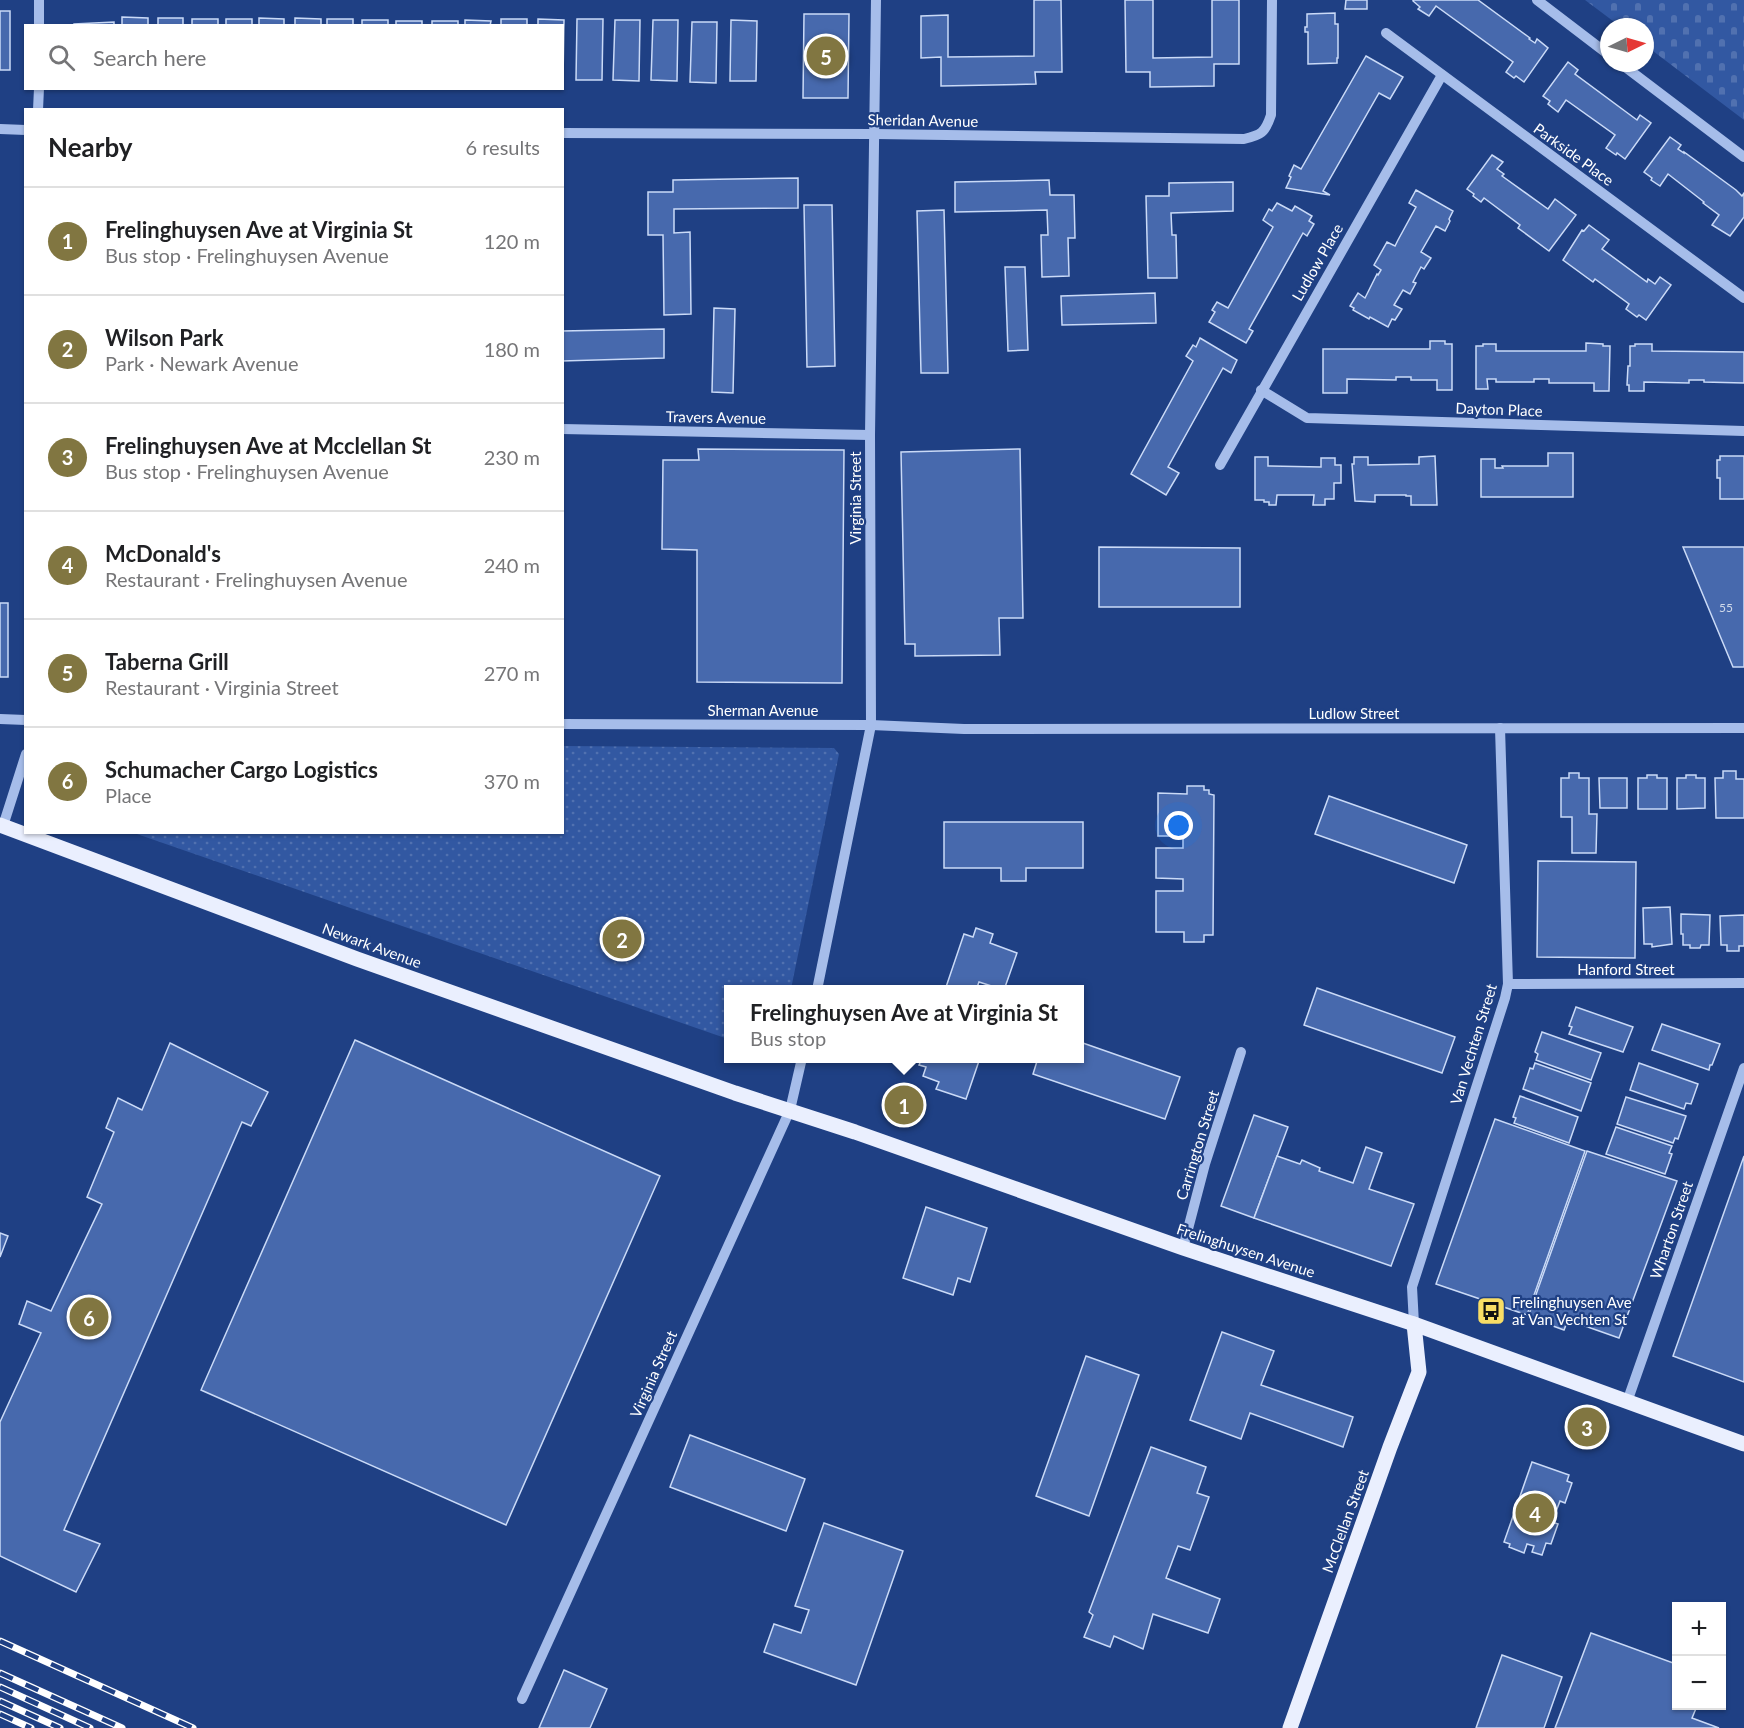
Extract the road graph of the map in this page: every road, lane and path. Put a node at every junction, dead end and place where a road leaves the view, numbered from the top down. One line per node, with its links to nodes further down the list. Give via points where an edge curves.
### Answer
1 (39, 0): 5 (street)
2 (876, 0): 15 (street, Virginia Street)
3 (1272, 0): 15 (street, Sheridan Avenue, via 1271,115 1259,135 1244,139)
4 (1537, 0): 7 (street)
5 (39, 24)
6 (1386, 33): 9 (street, Parkside Place)
7 (1600, 48)
8 (1632, 72): 16 (street)
9 (1442, 75): 17 (street, Parkside Place); 18 (street, Ludlow Place)
10 (39, 90): 11 (street)
11 (39, 108)
12 (0, 129): 13 (street)
13 (24, 130)
14 (564, 133): 15 (street, Sheridan Avenue)
15 (875, 134): 21 (street, Virginia Street)
16 (1744, 157)
17 (1744, 298)
18 (1262, 390): 20 (street, Dayton Place, via 1307,418); 22 (street, Ludlow Place)
19 (564, 429): 21 (street, Travers Avenue)
20 (1744, 431)
21 (870, 435): 26 (street, Virginia Street)
22 (1220, 465)
23 (0, 719): 24 (street)
24 (24, 720)
25 (564, 724): 26 (street, Sherman Avenue)
26 (871, 725): 29 (street, Sherman Avenue); 34 (street, Virginia Street)
27 (1500, 728): 28 (street, Ludlow Street); 29 (street, Ludlow Street); 33 (street, Van Vechten Street)
28 (1744, 728)
29 (964, 729)
30 (24, 760): 31 (street)
31 (2, 826): 38 (main road, Newark Avenue, via 357,959)
32 (1744, 983): 33 (street, Hanford Street)
33 (1508, 984): 41 (street, Van Vechten Street, via 1412,1287)
34 (818, 985)
35 (1241, 1052): 40 (street, Carrington Street)
36 (801, 1063): 39 (street, Virginia Street)
37 (1744, 1068): 42 (street, Wharton Street)
38 (735, 1093): 39 (main road, Frelinghuysen Avenue)
39 (790, 1110): 40 (main road, Frelinghuysen Avenue); 44 (street, Virginia Street)
40 (1182, 1248): 41 (main road, Frelinghuysen Avenue)
41 (1414, 1324): 42 (main road, Frelinghuysen Avenue); 45 (main road, McClellan Street, via 1419,1372)
42 (1627, 1402): 43 (main road, Frelinghuysen Avenue)
43 (1744, 1444)
44 (522, 1699)
45 (1290, 1728)

